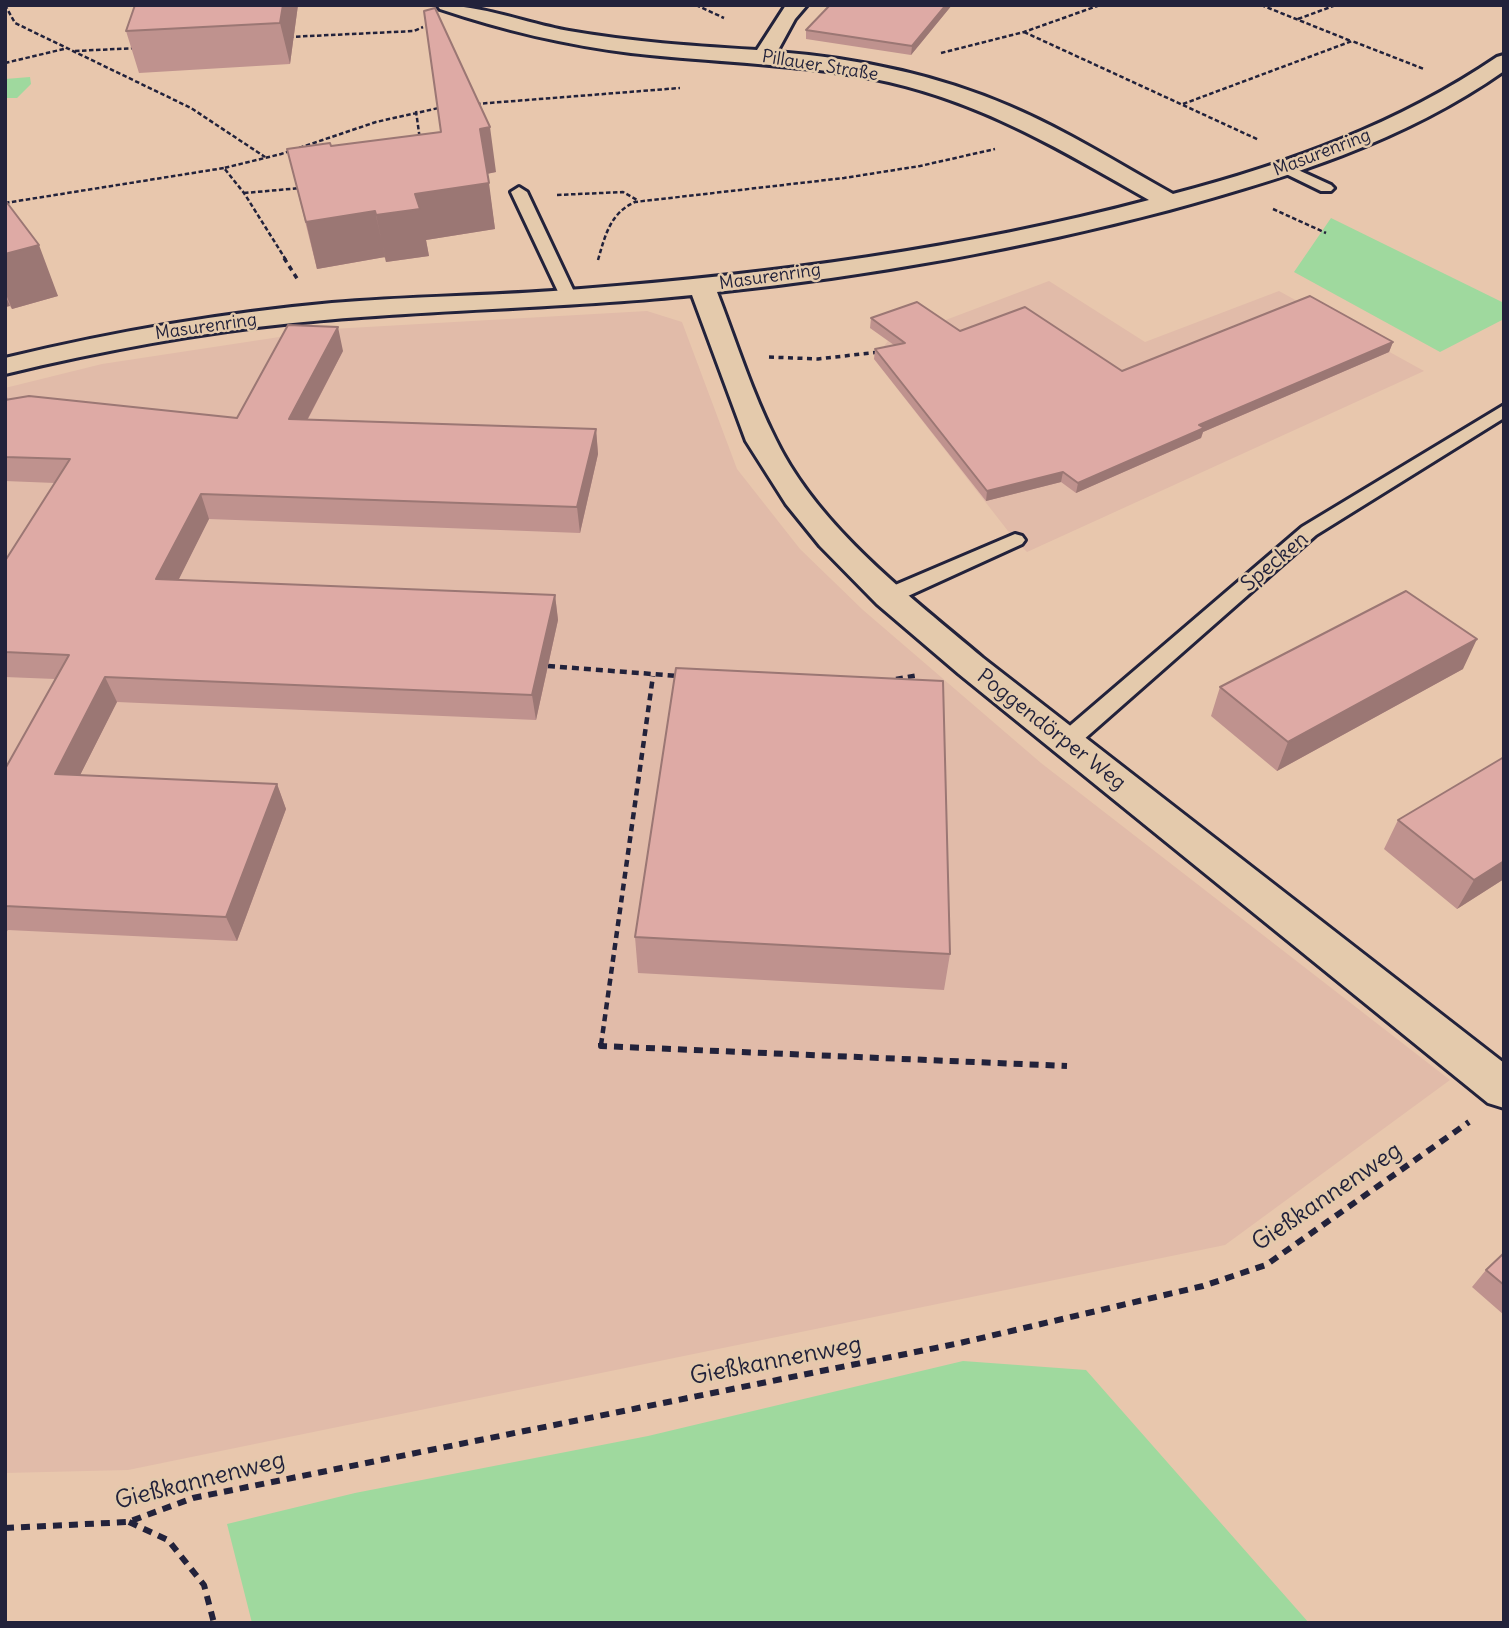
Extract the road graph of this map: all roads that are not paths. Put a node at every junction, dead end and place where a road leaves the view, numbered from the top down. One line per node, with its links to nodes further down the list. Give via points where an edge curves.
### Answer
1 (797, 5): 3 (street)
2 (454, 8): 3 (street, Pillauer Straße, via 563,36)
3 (764, 56): 8 (street, Pillauer Straße, via 823,63 949,92 1050,135)
4 (1504, 61): 5 (street, Masurenring, via 1469,88 1421,114)
5 (1295, 164): 6 (lane); 8 (street, Masurenring)
6 (1326, 188)
7 (519, 192): 10 (lane)
8 (1170, 202): 9 (street, Masurenring, via 1014,240)
9 (702, 286): 10 (street, Masurenring); 14 (street, Poggendörper Weg, via 761,441 831,539)
10 (578, 298): 11 (street, Masurenring, via 301,314 138,337)
11 (5, 366)
12 (1504, 410): 15 (lane, Specken, via 1309,531)
13 (1015, 540): 14 (lane)
14 (889, 596): 15 (street, Poggendörper Weg)
15 (1066, 741): 16 (street, Poggendörper Weg)
16 (1492, 1101)

